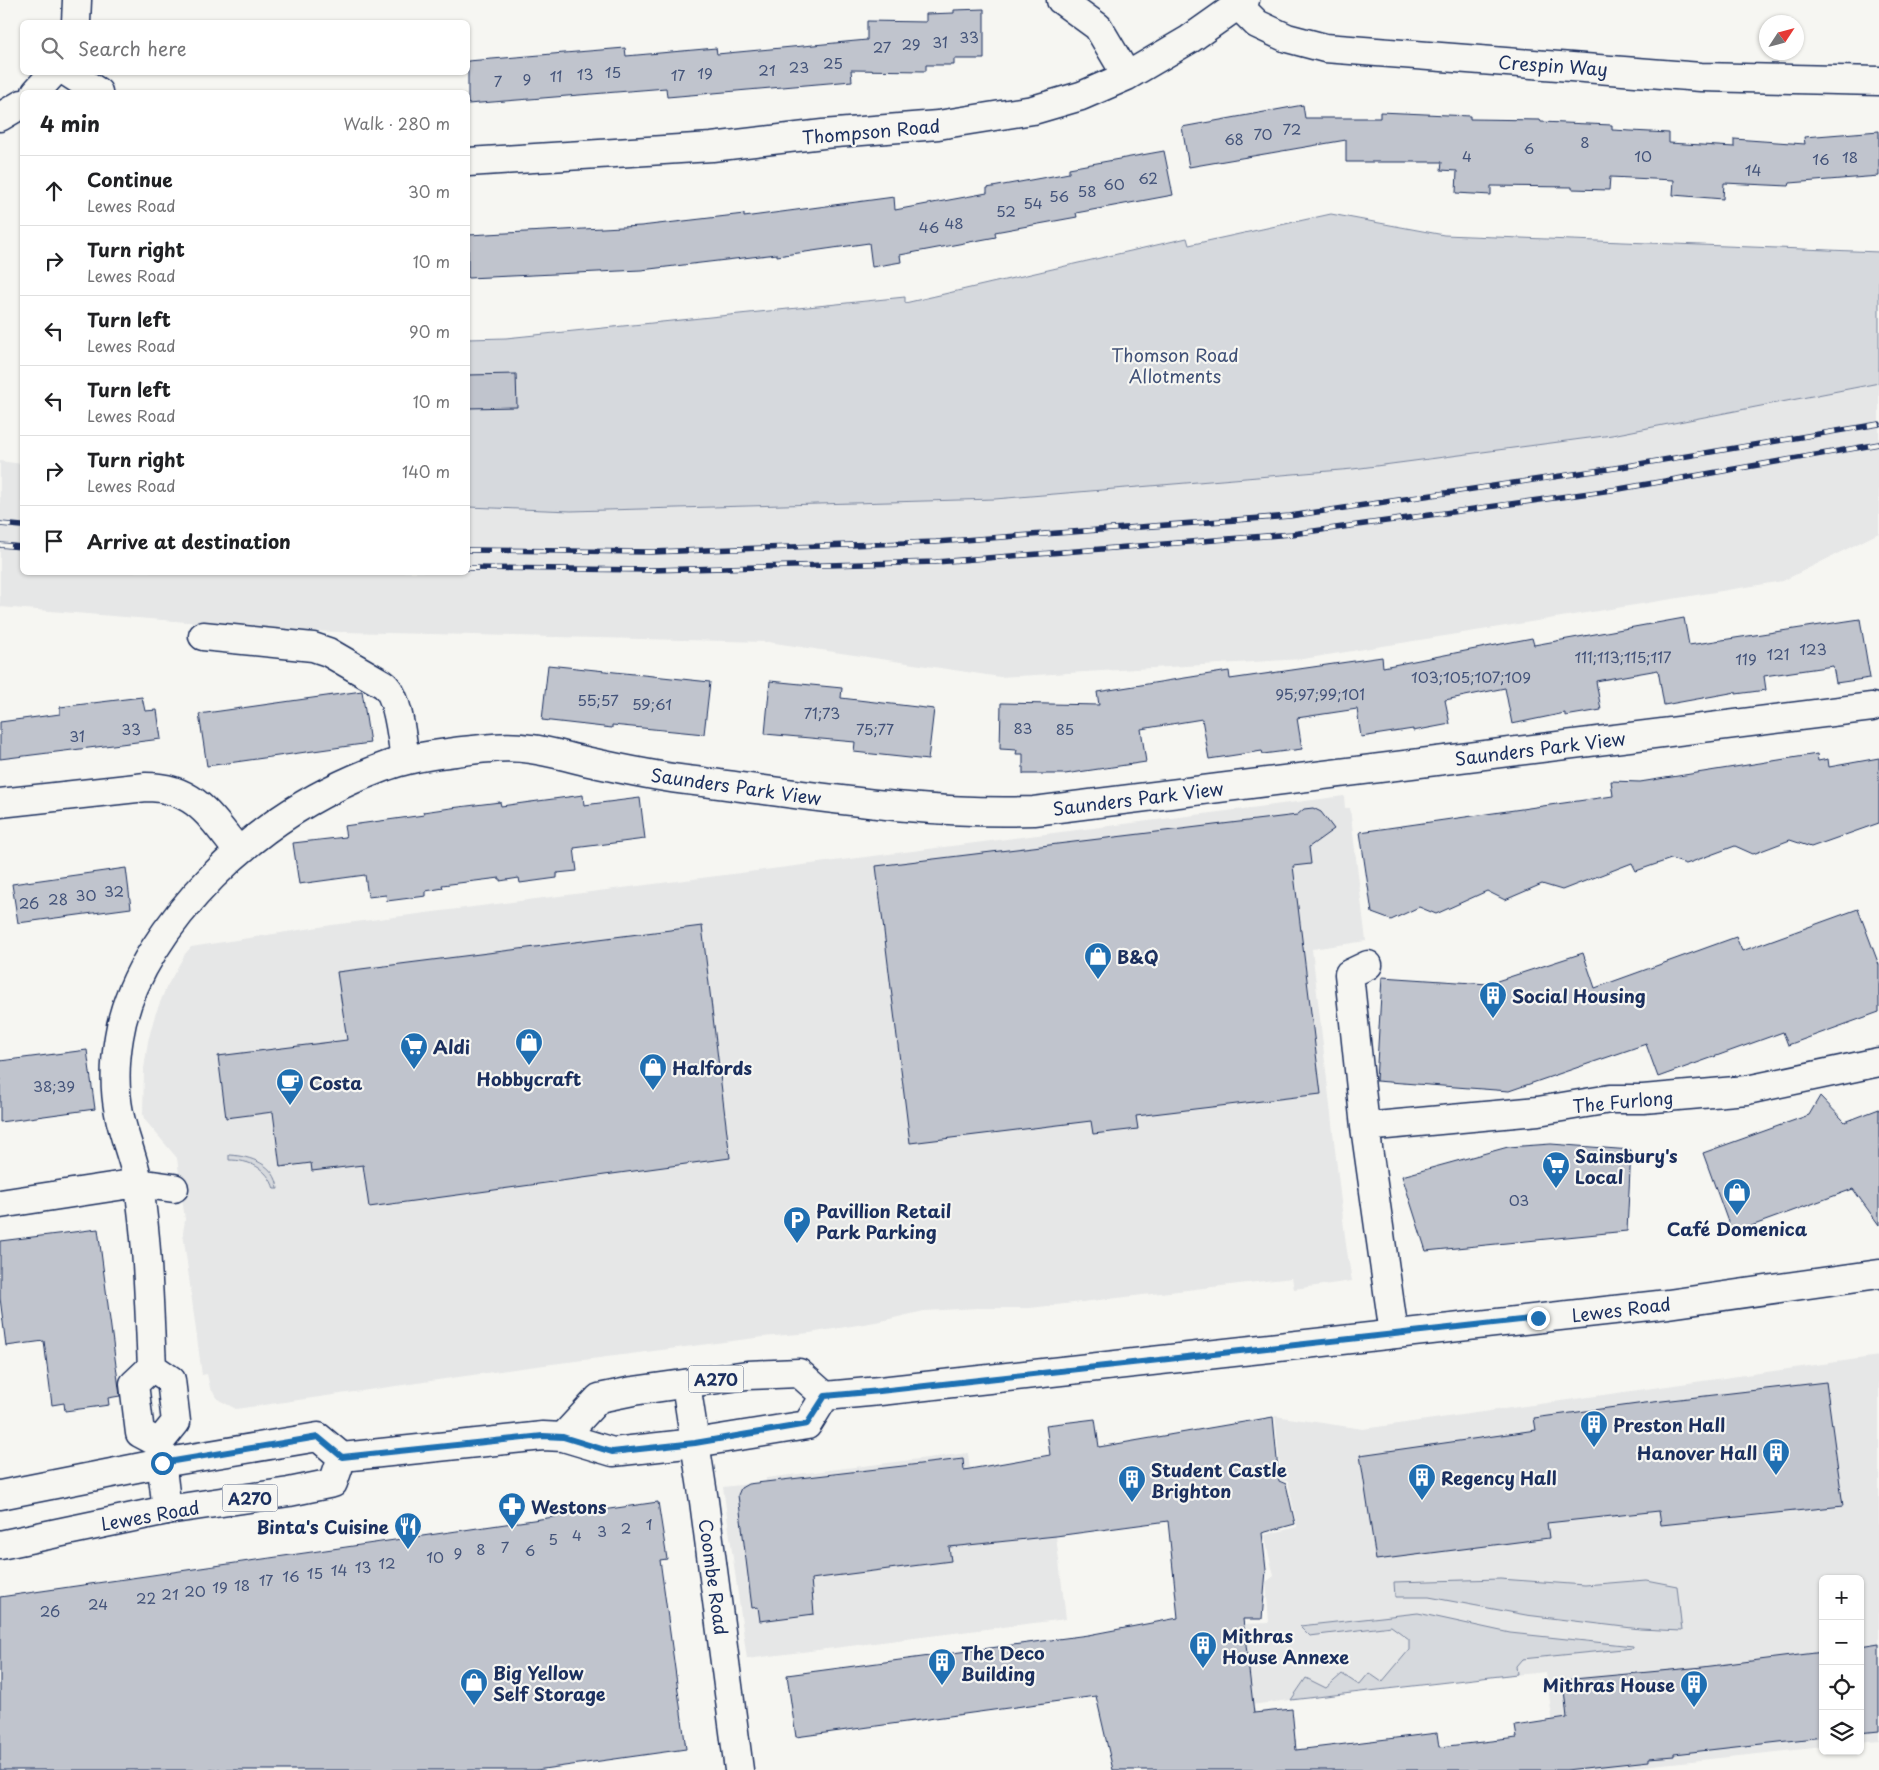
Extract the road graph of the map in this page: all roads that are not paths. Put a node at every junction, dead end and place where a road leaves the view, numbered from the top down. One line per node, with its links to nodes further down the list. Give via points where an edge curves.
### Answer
1 (77, 0): 4 (street)
2 (1061, 0): 7 (street, via 1098,27)
3 (1242, 3): 7 (street, Thompson Road, via 1190,39); 8 (street, Crespin Way, via 1257,24 1288,38 1325,48 1701,77)
4 (76, 20)
5 (51, 75): 9 (street)
6 (72, 75): 10 (street)
7 (1126, 76): 13 (street, Thompson Road, via 1081,96 1032,110 938,125 712,147)
8 (1879, 81)
9 (38, 90)
10 (95, 90)
11 (20, 105): 12 (street)
12 (0, 117)
13 (470, 162)
14 (203, 636): 16 (street, via 313,647 384,684 395,705)
15 (1872, 707): 16 (street, Saunders Park View, via 1034,811 940,811 829,800 631,771 518,747)
16 (405, 760): 18 (street, Saunders Park View, via 368,773 308,802)
17 (0, 803): 18 (street, via 146,787 169,789 195,800)
18 (238, 851): 22 (street, Saunders Park View, via 158,940 124,1012 118,1043 118,1112)
19 (1368, 965): 21 (street, via 1350,974)
20 (1879, 1062): 21 (street, The Furlong, via 1747,1090 1610,1099 1538,1111)
21 (1365, 1126): 26 (street)
22 (138, 1183): 23 (street); 24 (street); 27 (street, Saunders Park View, via 145,1240)
23 (174, 1188)
24 (0, 1204)
25 (1879, 1274): 26 (street, Lewes Road, via 1668,1304)
26 (1394, 1334): 29 (street, Lewes Road)
27 (152, 1367): 32 (street, via 171,1380 176,1422); 32 (street, via 134,1384 140,1433)
28 (686, 1384): 29 (street, A270, via 746,1375 799,1372); 30 (street, A270, via 600,1398); 31 (street, Coombe Road)
29 (825, 1396): 31 (street, via 807,1424)
30 (563, 1437): 31 (street, via 612,1452); 33 (street, via 543,1436)
31 (695, 1443): 37 (street, Coombe Road)
32 (161, 1453): 33 (street, via 318,1437); 34 (street); 35 (street)
33 (342, 1457): 35 (street, Lewes Road / A270, via 333,1484)
34 (0, 1495)
35 (167, 1510): 36 (street, Lewes Road / A270)
36 (0, 1545)
37 (739, 1770)

